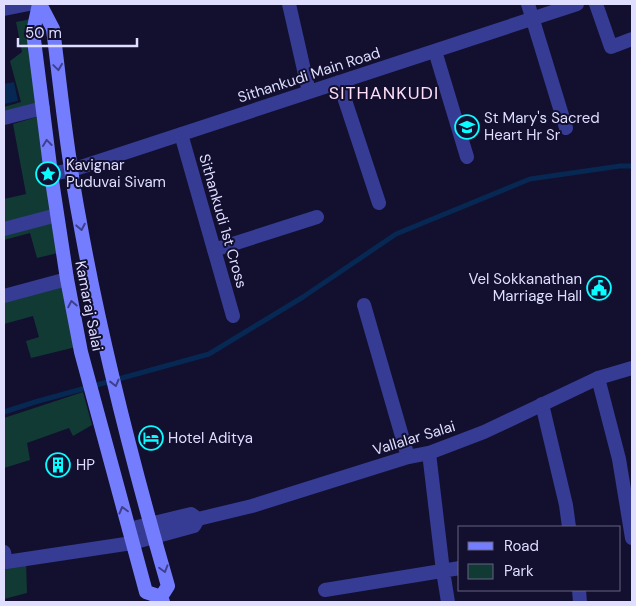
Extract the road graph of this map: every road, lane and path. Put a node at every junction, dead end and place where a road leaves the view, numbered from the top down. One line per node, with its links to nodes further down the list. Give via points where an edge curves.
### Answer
1 (29, 4): 7 (street)
2 (39, 4): 13 (main road, Kamaraj Salai, via 33,32); 18 (main road, Kamaraj Salai, one-way to 18, via 53,29)
3 (289, 4): 12 (street)
4 (528, 4): 8 (street)
5 (577, 4): 8 (street, Sithankudi Main Road)
6 (596, 4): 9 (street, via 611,47)
7 (4, 9)
8 (533, 18): 10 (street, Sithankudi Main Road); 15 (street)
9 (632, 40)
10 (435, 51): 11 (street, Sithankudi Main Road); 17 (street)
11 (339, 82): 12 (street, Sithankudi Main Road); 20 (street)
12 (309, 92): 16 (street, Sithankudi Main Road)
13 (43, 108): 14 (street); 19 (main road, Kamaraj Salai, one-way to 13)
14 (4, 118)
15 (566, 128)
16 (181, 134): 18 (street, Sithankudi Main Road); 24 (street, Sithankudi 1st Cross)
17 (467, 157)
18 (72, 170): 19 (street, Sithankudi Main Road); 36 (main road, Kamaraj Salai, one-way to 36, via 105,345)
19 (51, 174): 21 (main road, Kamaraj Salai)
20 (378, 203)
21 (57, 215): 23 (street); 25 (main road, Kamaraj Salai)
22 (317, 217): 24 (street)
23 (4, 229)
24 (214, 250): 28 (street, Sithankudi 1st Cross)
25 (67, 279): 26 (street); 35 (main road, Kamaraj Salai, one-way to 25, via 81,352)
26 (4, 296)
27 (364, 305): 33 (street)
28 (233, 316)
29 (632, 368): 30 (street, Vallalar Salai)
30 (598, 378): 31 (street, Vallalar Salai); 37 (street, via 619,459)
31 (542, 404): 32 (street, Vallalar Salai, via 484,432); 34 (street)
32 (429, 452): 33 (street, Vallalar Salai); 41 (street)
33 (408, 457): 36 (street, Vallalar Salai, via 252,506 198,519 191,514)
34 (570, 526)
35 (128, 529): 36 (street, Vallalar Salai); 38 (main road, Kamaraj Salai)
36 (152, 530): 38 (street, Vallalar Salai); 43 (main road, Kamaraj Salai, one-way to 43, via 168,586)
37 (632, 538)
38 (132, 543): 39 (street, Vallalar Salai, via 6,562); 43 (main road, Kamaraj Salai, via 146,592)
39 (4, 552)
40 (458, 568): 41 (street)
41 (443, 571): 42 (street); 44 (street)
42 (325, 590)
43 (162, 600)
44 (448, 602)

